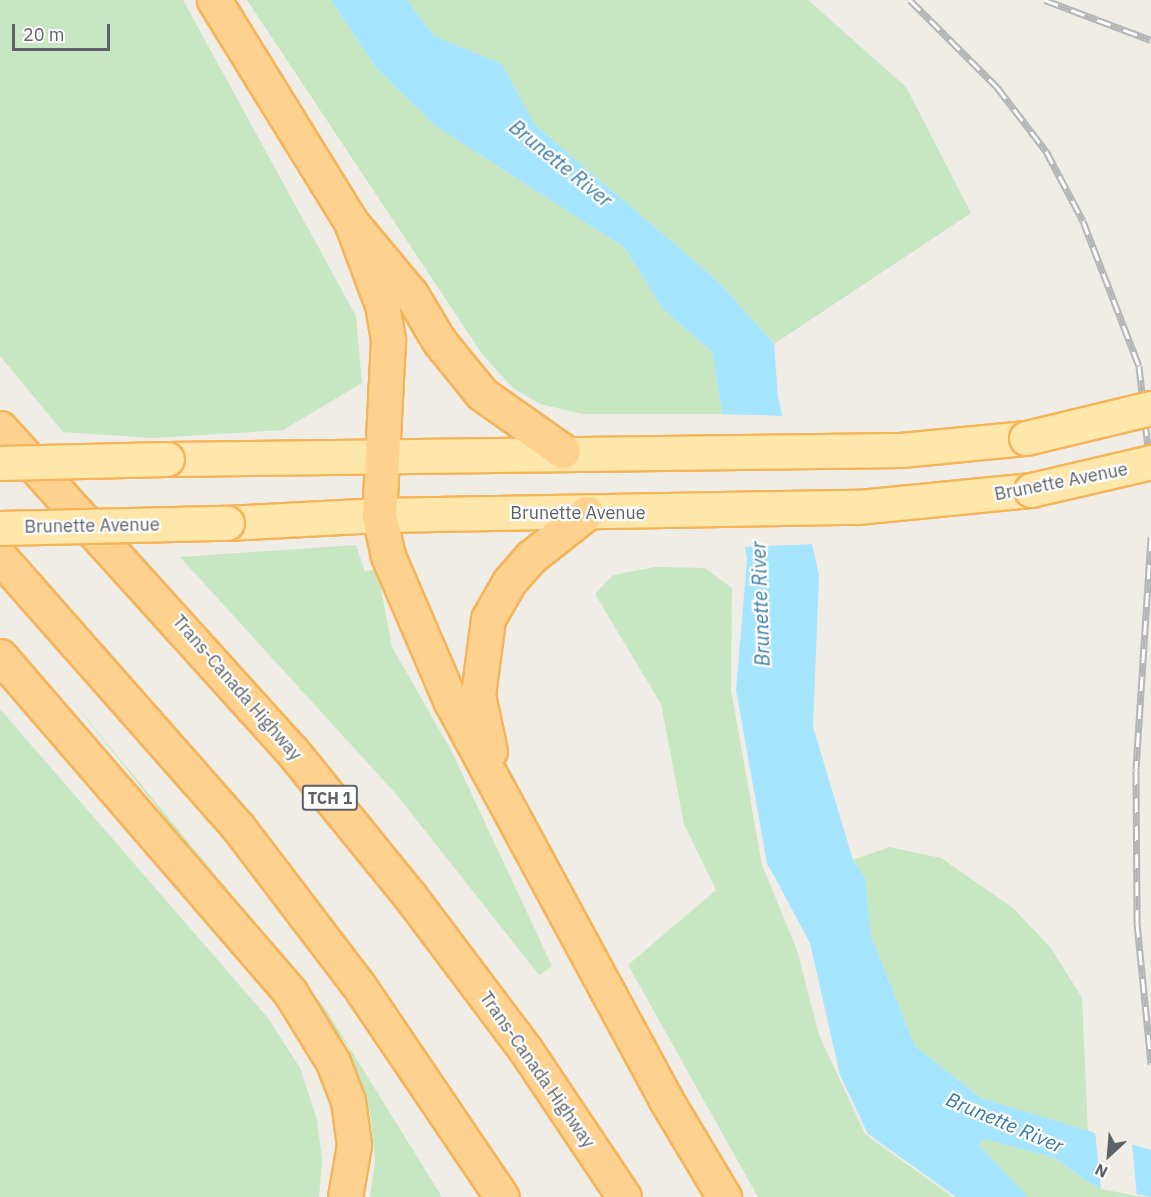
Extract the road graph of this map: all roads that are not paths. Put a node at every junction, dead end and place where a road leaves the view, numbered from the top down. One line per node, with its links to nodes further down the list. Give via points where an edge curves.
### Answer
1 (214, 0): 2 (highway)
2 (351, 222): 5 (highway, via 482,394); 6 (highway, via 381,305 387,340)
3 (1151, 408): 5 (main road, bridge, via 1026,438 901,450)
4 (0, 428): 17 (highway, Trans-Canada Highway / TCH 1, via 292,751 395,878 525,1050)
5 (563, 452): 6 (main road)
6 (379, 456): 8 (main road, bridge); 10 (highway)
7 (1151, 462): 9 (main road, Brunette Avenue, bridge, via 1031,490 912,504)
8 (0, 463)
9 (587, 513): 10 (main road, Brunette Avenue); 14 (highway, via 531,557 509,582 488,620 478,695)
10 (379, 515): 11 (main road, Brunette Avenue, bridge); 14 (highway, via 396,577 451,702)
11 (0, 528)
12 (0, 557): 16 (highway, via 237,827 357,983)
13 (0, 656): 15 (highway, via 290,992 333,1062 348,1101 354,1146)
14 (500, 794): 18 (highway)
15 (345, 1197)
16 (502, 1197)
17 (624, 1197)
18 (724, 1197)

